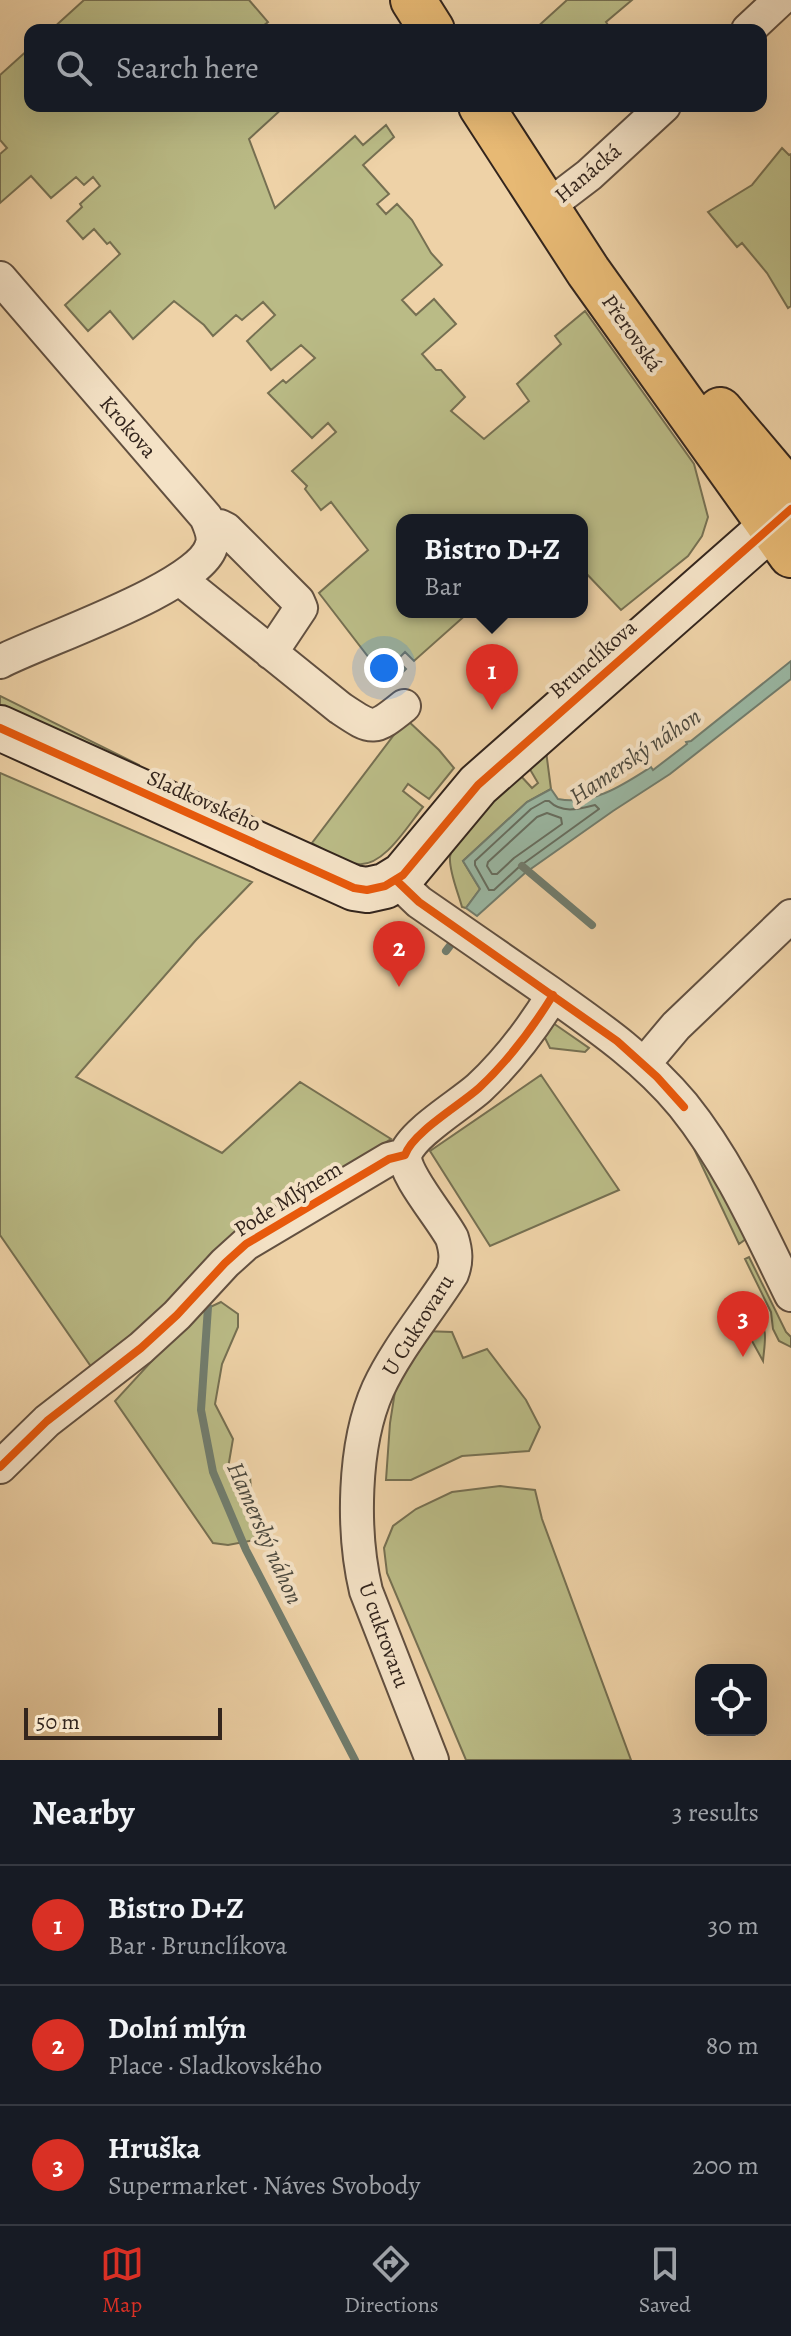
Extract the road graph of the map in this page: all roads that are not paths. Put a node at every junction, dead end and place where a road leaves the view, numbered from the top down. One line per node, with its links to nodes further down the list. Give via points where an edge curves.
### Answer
1 (413, 0): 4 (main road)
2 (444, 0): 5 (main road)
3 (780, 0): 6 (street)
4 (428, 24)
5 (458, 24)
6 (754, 24)
7 (486, 112): 10 (main road, Přerovská)
8 (513, 112): 10 (main road, Přerovská)
9 (657, 112): 10 (street, Hanácká)
10 (556, 200): 12 (main road, Přerovská, via 719,409)
11 (0, 278): 13 (street, Krokova)
12 (786, 521): 19 (street, Brunclíkova, via 478,785)
13 (210, 527): 14 (street, via 206,557); 15 (street, via 226,529 298,601 301,608)
14 (180, 579): 15 (street); 16 (street)
15 (271, 653): 17 (street, via 370,725 382,723)
16 (0, 662)
17 (404, 706)
18 (0, 728): 19 (street, Sladkovského, via 354,888 378,888)
19 (396, 880): 21 (street, via 419,902)
20 (791, 916): 22 (street, via 676,1026)
21 (553, 995): 22 (street); 23 (street, Pode Mlýnem, via 506,1060 421,1133)
22 (644, 1064): 24 (street, via 684,1107 720,1159)
23 (405, 1155): 25 (street, Pode Mlýnem, via 389,1159 246,1244 141,1348 47,1421); 26 (street, U Cukrovaru, via 410,1173 452,1238 455,1267 371,1408)
24 (791, 1295)
25 (0, 1467)
26 (357, 1506): 27 (street, U cukrovaru, via 359,1563 366,1591)
27 (432, 1760)

